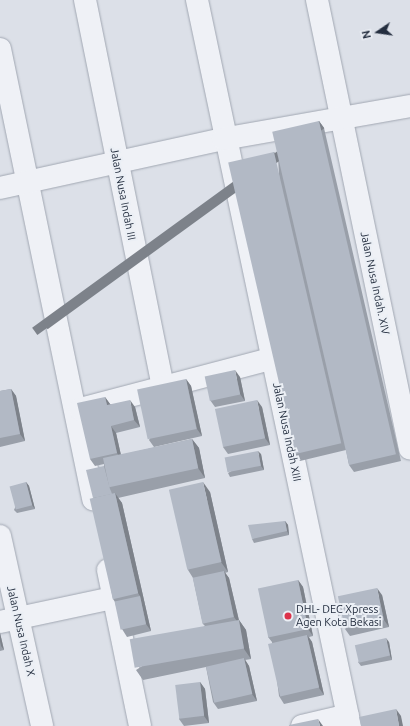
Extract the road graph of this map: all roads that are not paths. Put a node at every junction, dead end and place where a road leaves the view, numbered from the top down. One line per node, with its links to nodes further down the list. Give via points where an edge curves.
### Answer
1 (85, 0): 8 (street, Jalan Nusa Indah III)
2 (197, 0): 7 (street, Jalan Nusa Indah XIII)
3 (317, 0): 6 (street, Jalan Nusa Indah. XIV)
4 (0, 50): 9 (street)
5 (410, 106): 6 (street)
6 (341, 117): 7 (street); 14 (street, Jalan Nusa Indah. XIV)
7 (223, 139): 8 (street); 11 (street, Jalan Nusa Indah XIII)
8 (117, 163): 9 (street); 12 (street, Jalan Nusa Indah III)
9 (28, 182): 10 (street); 13 (street)
10 (0, 188)
11 (271, 359): 12 (street); 20 (street, Jalan Nusa Indah XIII)
12 (163, 387): 13 (street)
13 (75, 410): 15 (street)
14 (410, 448)
15 (98, 520)
16 (0, 536): 19 (street, Jalan Nusa Indah X)
17 (104, 551): 18 (street)
18 (114, 598): 19 (street); 22 (street)
19 (9, 620): 21 (street, Jalan Nusa Indah X)
20 (349, 721): 23 (street)
21 (42, 726)
22 (140, 726)
23 (302, 726)

